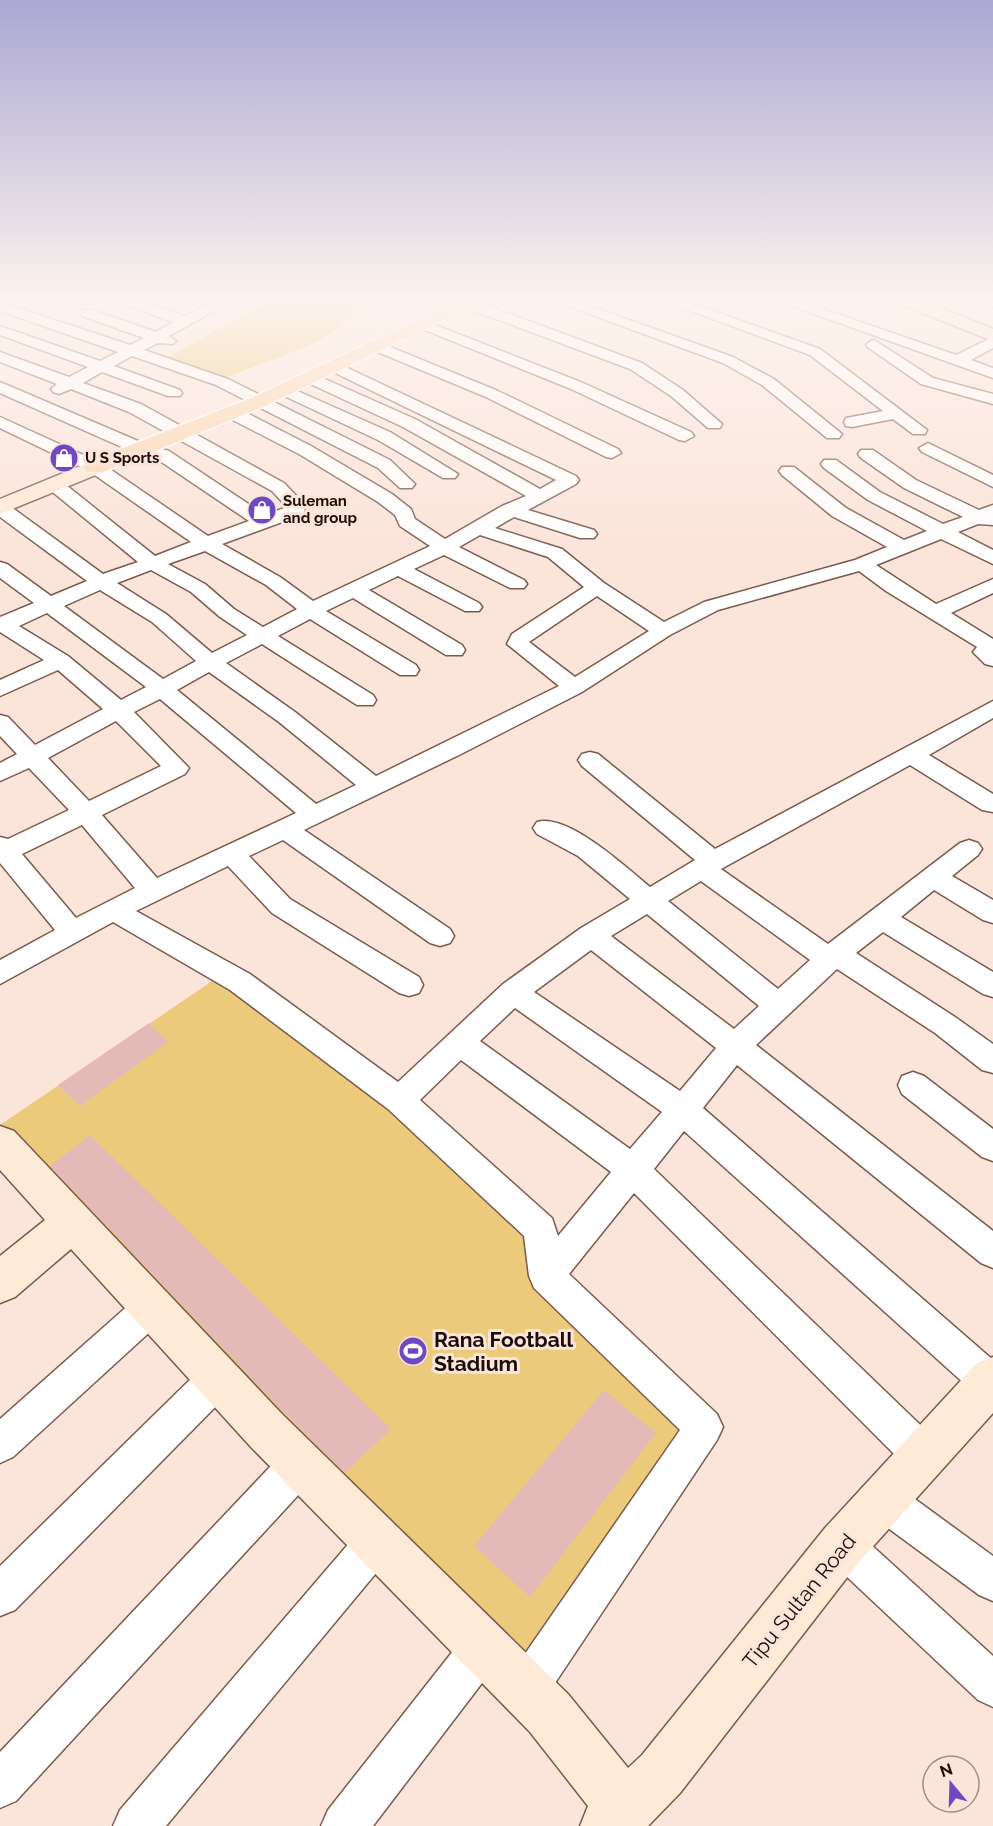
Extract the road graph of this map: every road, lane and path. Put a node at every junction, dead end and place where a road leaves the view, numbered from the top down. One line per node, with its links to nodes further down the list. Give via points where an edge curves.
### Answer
1 (63, 386): 21 (street)
2 (77, 386): 32 (street, via 135,408)
3 (154, 386): 19 (street)
4 (230, 386): 22 (street)
5 (292, 386): 17 (main road)
6 (328, 386): 23 (street)
7 (408, 386): 16 (street)
8 (474, 386): 37 (street)
9 (577, 386): 34 (street)
10 (667, 386): 30 (street)
11 (772, 386): 33 (street)
12 (861, 386): 25 (street)
13 (952, 386): 18 (street)
14 (981, 386): 18 (street)
15 (0, 387): 21 (street)
16 (411, 387): 23 (street); 46 (street, via 570,480)
17 (284, 390): 22 (main road); 27 (street)
18 (972, 392): 20 (street)
19 (174, 393)
20 (993, 399)
21 (33, 402): 26 (street); 35 (street)
22 (258, 402): 24 (main road); 44 (street, via 384,464)
23 (372, 407): 27 (street); 46 (street, via 410,423)
24 (231, 412): 32 (main road); 56 (street, via 385,498 404,513 407,522)
25 (897, 413): 29 (street); 31 (street)
26 (0, 415)
27 (346, 418): 42 (street)
28 (0, 422): 40 (street)
29 (852, 422)
30 (714, 424)
31 (919, 430)
32 (176, 432): 35 (main road); 50 (street, via 278,487 296,505 294,513)
33 (833, 434)
34 (685, 436)
35 (140, 448): 40 (main road); 50 (street, via 163,455)
36 (928, 448): 43 (street)
37 (612, 453)
38 (867, 454): 49 (street, via 910,484 963,511)
39 (830, 464): 52 (street, via 874,496)
40 (94, 467): 45 (main road); 54 (street)
41 (788, 471): 55 (street, via 839,512)
42 (449, 474)
43 (993, 482)
44 (406, 484)
45 (55, 485): 47 (main road); 58 (street)
46 (538, 495): 48 (street)
47 (0, 507): 63 (street)
48 (509, 510): 51 (street); 53 (street)
49 (988, 517): 52 (street)
50 (263, 522): 54 (street)
51 (477, 528): 56 (street); 66 (street, via 555,553)
52 (941, 530): 55 (street); 57 (street)
53 (587, 534)
54 (207, 543): 58 (street); 70 (street, via 273,581)
55 (911, 544): 59 (street); 62 (street)
56 (444, 547): 61 (street); 64 (street)
57 (993, 558)
58 (152, 563): 63 (street); 74 (street, via 198,588)
59 (862, 564): 71 (street); 73 (street, via 711,606)
60 (0, 568): 68 (street)
61 (398, 568): 67 (street); 69 (street)
62 (993, 578)
63 (101, 582): 68 (street); 78 (street, via 159,618)
64 (517, 584)
65 (993, 585): 71 (street)
66 (597, 587): 73 (street); 80 (street, via 518,644)
67 (354, 590): 70 (street); 75 (street)
68 (51, 603): 72 (street); 82 (street)
69 (472, 607)
70 (310, 610): 74 (street); 79 (street)
71 (935, 613): 76 (street, via 987,644 984,652)
72 (1, 624): 77 (street)
73 (663, 631): 80 (street)
74 (262, 636): 78 (street); 83 (street)
75 (454, 650)
76 (993, 659)
77 (60, 661): 81 (street); 85 (street)
78 (211, 663): 82 (street); 91 (street)
79 (408, 670)
80 (574, 687): 91 (street)
81 (0, 689)
82 (162, 689): 85 (street); 94 (street)
83 (365, 700)
84 (993, 708): 87 (street)
85 (119, 711): 88 (street); 93 (street, via 177,768)
86 (0, 722): 88 (street)
87 (911, 755): 92 (street); 100 (street)
88 (33, 756): 90 (street); 93 (street)
89 (590, 760): 100 (street)
90 (0, 773)
91 (373, 786): 94 (street)
92 (991, 804)
93 (86, 813): 98 (street); 102 (street)
94 (313, 814): 95 (street)
95 (283, 828): 99 (street); 109 (street)
96 (546, 828): 103 (street, via 587,850)
97 (969, 849): 101 (street)
98 (2, 850): 107 (street)
99 (231, 853): 102 (street); 112 (street, via 281,906)
100 (708, 865): 103 (street); 110 (street)
101 (933, 878): 105 (street); 106 (street)
102 (153, 891): 104 (street)
103 (651, 899): 108 (street); 115 (street)
104 (113, 910): 107 (street); 120 (street, via 240,982)
105 (993, 913)
106 (882, 918): 110 (street); 113 (street)
107 (72, 932): 111 (street)
108 (591, 935): 114 (street); 117 (street)
109 (440, 936)
110 (833, 956): 115 (street); 118 (street, via 945,1025)
111 (0, 973)
112 (409, 985)
113 (993, 986)
114 (513, 992): 116 (street); 121 (street)
115 (779, 1006): 117 (street)
116 (460, 1043): 120 (street); 124 (street)
117 (735, 1046): 121 (street); 126 (street)
118 (993, 1061)
119 (913, 1085): 122 (street)
120 (399, 1100): 127 (street, via 540,1229)
121 (682, 1109): 124 (street); 131 (street)
122 (993, 1148)
123 (2, 1150): 125 (main road)
124 (632, 1169): 127 (street); 133 (street)
125 (74, 1222): 128 (main road); 129 (main road)
126 (993, 1252)
127 (546, 1276): 142 (street, via 704,1427)
128 (0, 1283)
129 (152, 1307): 130 (main road); 132 (street)
130 (218, 1378): 134 (main road); 139 (street)
131 (992, 1380): 133 (main road, Tipu Sultan Road)
132 (0, 1444)
133 (924, 1456): 135 (main road, Tipu Sultan Road)
134 (300, 1464): 136 (main road); 143 (street)
135 (884, 1500): 137 (main road, Tipu Sultan Road); 138 (street)
136 (377, 1541): 140 (main road); 145 (street)
137 (842, 1545): 141 (street); 144 (main road, Tipu Sultan Road)
138 (993, 1581)
139 (0, 1595)
140 (483, 1647): 142 (main road); 146 (street)
141 (993, 1685)
142 (526, 1689): 144 (main road, via 549,1713)
143 (0, 1785)
144 (622, 1820)
145 (136, 1826)
146 (344, 1826)

